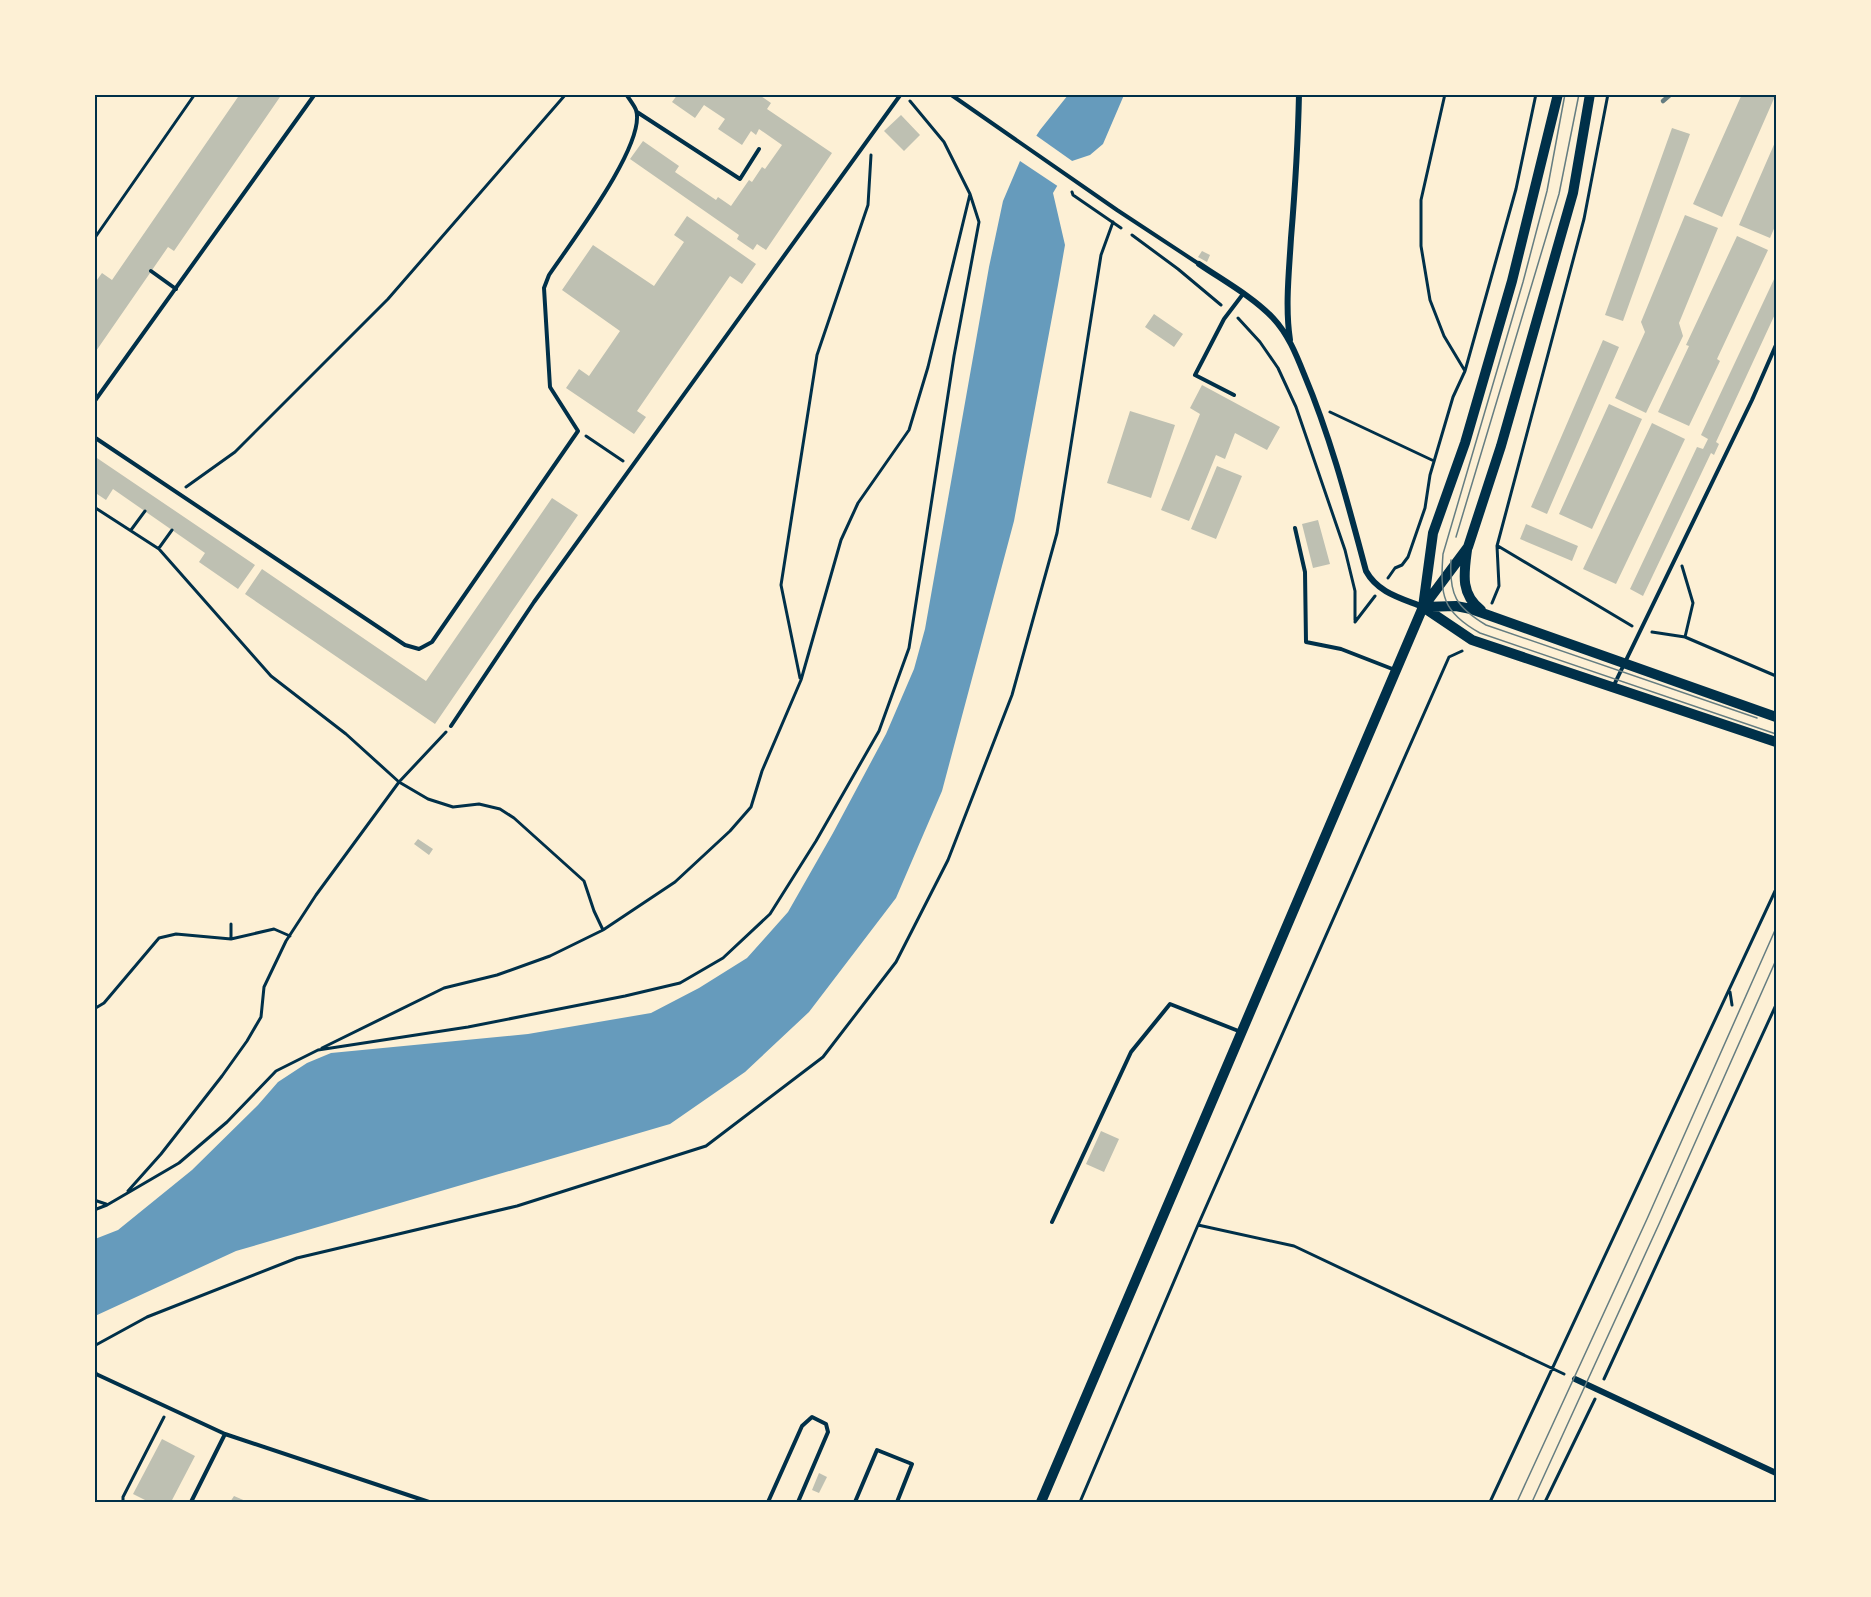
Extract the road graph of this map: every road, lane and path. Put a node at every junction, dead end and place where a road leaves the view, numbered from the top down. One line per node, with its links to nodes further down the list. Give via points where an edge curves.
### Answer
1 (195, 94): 21 (path)
2 (315, 94): 24 (lane)
3 (566, 94): 37 (path, via 388,299 234,452)
4 (626, 94): 13 (lane)
5 (903, 94): 14 (lane); 17 (path, via 944,142)
6 (950, 94): 16 (lane)
7 (1299, 94): 27 (street, via 1287,323)
8 (1445, 94): 29 (path, via 1421,200 1421,246 1430,300 1444,336)
9 (1536, 94): 29 (path, via 1516,189)
10 (1557, 94): 48 (main road, via 1512,281 1465,443 1433,533)
11 (1590, 94): 44 (main road, via 1573,193)
12 (1608, 94): 43 (path, via 1584,219)
13 (637, 111): 15 (lane, via 740,179); 33 (lane, via 635,135 616,174 544,288 550,387)
14 (873, 134): 36 (lane); 57 (path, via 868,205 817,355 781,585)
15 (759, 149)
16 (1068, 175): 18 (path, via 1072,195); 22 (lane)
17 (970, 194): 57 (path, via 909,430 858,504 841,540); 73 (path, via 980,222 954,356 909,648 879,731 770,914 723,958 680,983 468,1027)
18 (1113, 222): 19 (path); 80 (path, via 1101,255 1057,533 1012,694 948,860 896,962 823,1057 706,1146 517,1206 297,1258 147,1317)
19 (1122, 228)
20 (1131, 234): 26 (path)
21 (94, 239)
22 (1199, 264): 25 (street)
23 (152, 271): 24 (lane)
24 (176, 289): 31 (lane)
25 (1244, 294): 26 (lane); 27 (street, via 1273,318)
26 (1229, 312): 30 (lane, via 1195,375); 50 (path, via 1260,342 1278,368 1296,407 1345,550 1355,591)
27 (1290, 341): 32 (street)
28 (1776, 345): 46 (lane)
29 (1465, 371): 35 (path)
30 (1234, 395)
31 (94, 402)
32 (1318, 406): 35 (path); 48 (street, via 1366,571 1388,594)
33 (578, 430): 36 (path); 37 (lane, via 432,642 419,649 405,645)
34 (94, 437): 37 (lane)
35 (1434, 461): 47 (path, via 1425,508)
36 (632, 467): 60 (lane)
37 (178, 493)
38 (94, 507): 41 (path)
39 (145, 511): 41 (path)
40 (1294, 528): 55 (lane, via 1305,572 1306,642 1341,650)
41 (131, 530): 45 (path)
42 (172, 530): 45 (path)
43 (1497, 546): 49 (path, via 1499,586); 51 (path)
44 (1468, 547): 48 (main road); 49 (main road, via 1464,585 1472,603)
45 (159, 549): 62 (path, via 271,676 346,734)
46 (1678, 551): 51 (lane); 52 (path, via 1693,603)
47 (1408, 557)
48 (1423, 607): 49 (main road); 55 (main road); 58 (main road, via 1472,640)
49 (1489, 609): 54 (main road)
50 (1355, 622)
51 (1639, 630): 52 (path); 54 (lane)
52 (1685, 637): 56 (path)
53 (1466, 649): 79 (path, via 1449,657)
54 (1623, 663): 58 (lane); 59 (main road)
55 (1397, 671): 72 (main road)
56 (1776, 676)
57 (801, 680): 65 (path, via 751,807 675,882)
58 (1613, 687): 61 (main road)
59 (1776, 717)
60 (451, 726): 62 (path)
61 (1776, 742)
62 (399, 782): 65 (path, via 428,799 453,807 478,804 500,809 514,818 584,881); 66 (path)
63 (1776, 889): 68 (path)
64 (231, 924): 67 (path)
65 (603, 930): 73 (path, via 550,956 444,988)
66 (290, 936): 67 (path, via 274,929); 74 (path, via 264,987 261,1017 247,1041 168,1145)
67 (231, 939): 71 (path, via 176,933 159,938 104,1003)
68 (1730, 990): 69 (path); 81 (path)
69 (1732, 1005)
70 (1776, 1005): 84 (path)
71 (94, 1009)
72 (1242, 1033): 78 (lane, via 1170,1004 1131,1052); 95 (main road)
73 (318, 1050): 74 (path, via 276,1071 227,1122 179,1163)
74 (125, 1194): 76 (path)
75 (94, 1200): 76 (path)
76 (107, 1205): 77 (path)
77 (94, 1210)
78 (1052, 1222)
79 (1198, 1225): 81 (path, via 1294,1246); 96 (path)
80 (94, 1346)
81 (1553, 1368): 83 (path); 97 (path)
82 (94, 1370): 85 (lane)
83 (1575, 1379): 84 (street)
84 (1599, 1390): 87 (street); 98 (path)
85 (169, 1408): 86 (lane); 88 (path)
86 (225, 1434): 89 (lane); 90 (lane)
87 (1776, 1473)
88 (123, 1503)
89 (191, 1503)
90 (429, 1503)
91 (768, 1503): 92 (lane, via 802,1426 812,1417 826,1424 828,1432)
92 (798, 1503)
93 (855, 1503): 94 (lane, via 877,1450 912,1464)
94 (897, 1503)
95 (1041, 1503)
96 (1080, 1503)
97 (1491, 1503)
98 (1545, 1503)

